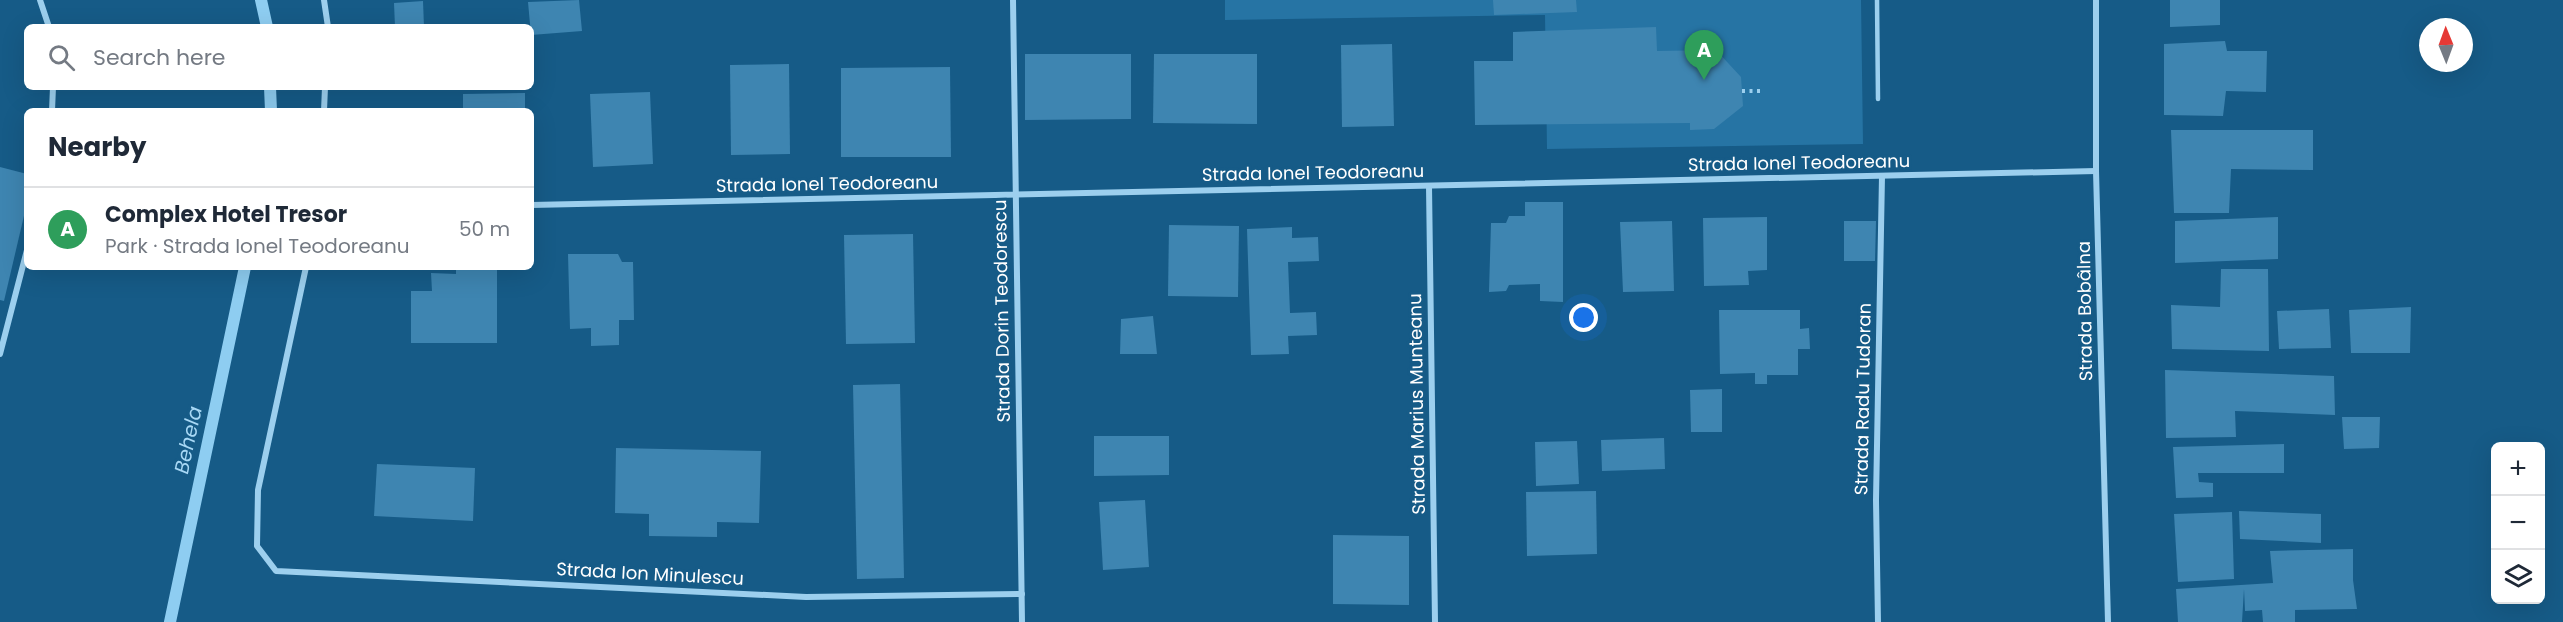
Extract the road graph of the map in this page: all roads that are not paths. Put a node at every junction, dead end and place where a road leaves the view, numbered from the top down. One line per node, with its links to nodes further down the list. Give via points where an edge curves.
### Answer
1 (40, 0): 6 (street)
2 (324, 0): 7 (street)
3 (1013, 0): 16 (street, Strada Dorin Teodorescu)
4 (1877, 0): 10 (lane)
5 (2096, 0): 13 (street, Strada Bobâlna)
6 (48, 24)
7 (328, 24)
8 (53, 90): 11 (street)
9 (325, 90): 12 (street)
10 (1878, 99)
11 (52, 108)
12 (324, 108)
13 (2096, 171): 14 (street, Strada Ionel Teodoreanu); 25 (street, Strada Bobâlna)
14 (1882, 176): 15 (street, Strada Ionel Teodoreanu); 24 (street, Strada Radu Tudoran, via 1876,500)
15 (1429, 186): 16 (street, Strada Ionel Teodoreanu); 23 (street, Strada Marius Munteanu)
16 (1015, 195): 17 (street, Strada Ionel Teodoreanu); 21 (street, Strada Dorin Teodorescu)
17 (534, 205)
18 (24, 261): 20 (street)
19 (305, 270): 21 (street, Strada Ion Minulescu, via 258,490 258,546 276,571 806,597)
20 (0, 353)
21 (1022, 594): 22 (street, Strada Dorin Teodorescu)
22 (1022, 622)
23 (1435, 622)
24 (1878, 622)
25 (2108, 622)

